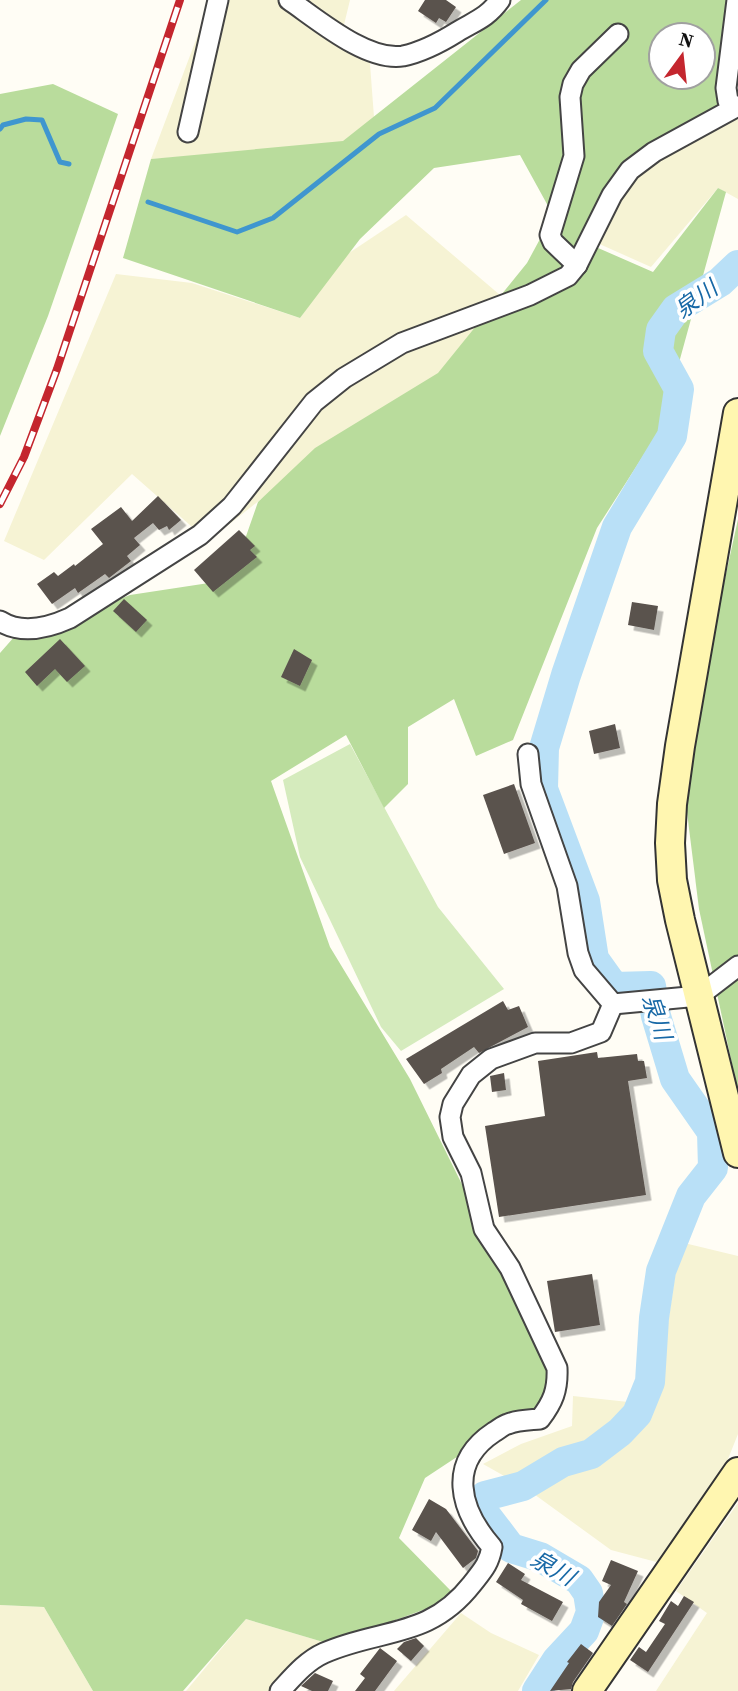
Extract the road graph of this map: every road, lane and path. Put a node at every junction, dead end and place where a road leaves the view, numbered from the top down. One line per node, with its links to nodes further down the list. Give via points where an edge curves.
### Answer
1 (218, 0): 7 (street)
2 (289, 0): 3 (street, via 369,51 400,56 450,37 490,13)
3 (500, 0)
4 (737, 0): 6 (street, via 726,88 728,101)
5 (618, 34): 8 (street, via 582,70 570,97 574,156 550,235)
6 (736, 107): 8 (street, via 630,170 612,195)
7 (188, 132)
8 (578, 265): 10 (street, via 551,286 402,344 344,378 314,402 247,489 200,535 70,618 31,629)
9 (738, 413): 13 (street, via 672,804 672,880)
10 (2, 626)
11 (528, 754): 14 (street, via 531,784 567,886 578,953 584,970)
12 (738, 967): 13 (street)
13 (686, 997): 14 (street); 15 (street)
14 (613, 1004): 17 (street, via 601,1032 571,1042 535,1043 491,1059 471,1075 450,1116 453,1137 471,1173 484,1229 510,1268 557,1368 553,1401 540,1419 508,1423 478,1443 467,1460 462,1484 467,1509 492,1547 489,1563 460,1600 442,1614 406,1631 324,1653 308,1662)
15 (738, 1153)
16 (738, 1472): 18 (street)
17 (280, 1691)
18 (587, 1691)

